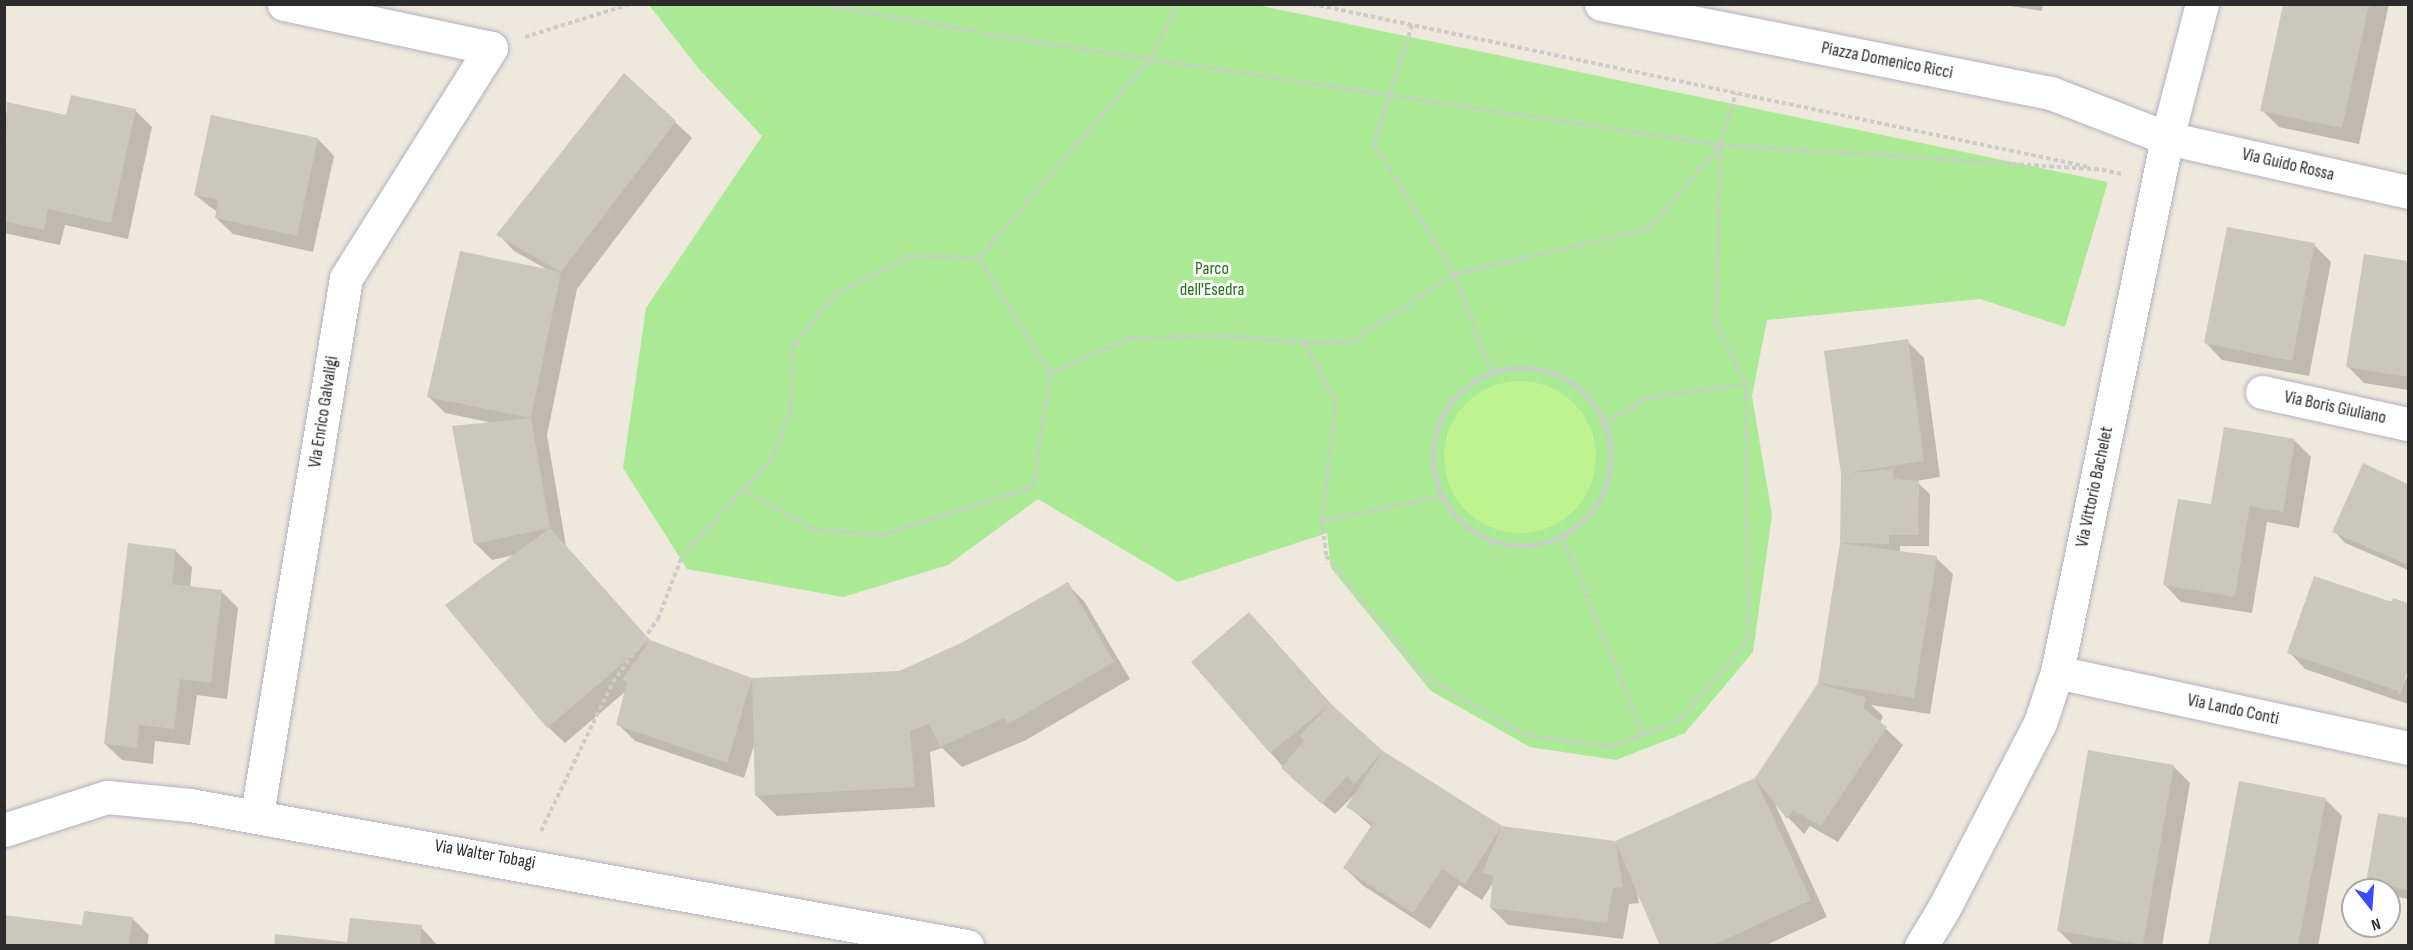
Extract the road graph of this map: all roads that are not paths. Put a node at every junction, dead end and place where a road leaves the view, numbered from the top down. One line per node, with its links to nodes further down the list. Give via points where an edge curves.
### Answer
1 (284, 4): 10 (street, Via Enrico Galvaligi, via 491,48 346,278)
2 (1601, 4): 4 (street, Piazza Domenico Ricci, via 2051,93)
3 (2202, 4): 4 (street, Via Vittorio Bachelet)
4 (2167, 138): 5 (street, Via Guido Rossa); 8 (street, Via Vittorio Bachelet)
5 (2409, 192)
6 (2262, 392): 7 (street, Via Boris Giuliano)
7 (2409, 424)
8 (2057, 672): 9 (street, Via Lando Conti); 13 (street, Via Vittorio Bachelet, via 2040,723)
9 (2409, 747)
10 (257, 814): 11 (street, Via Walter Tobagi, via 107,797); 12 (street, Via Walter Tobagi)
11 (4, 830)
12 (968, 945)
13 (1921, 945)

